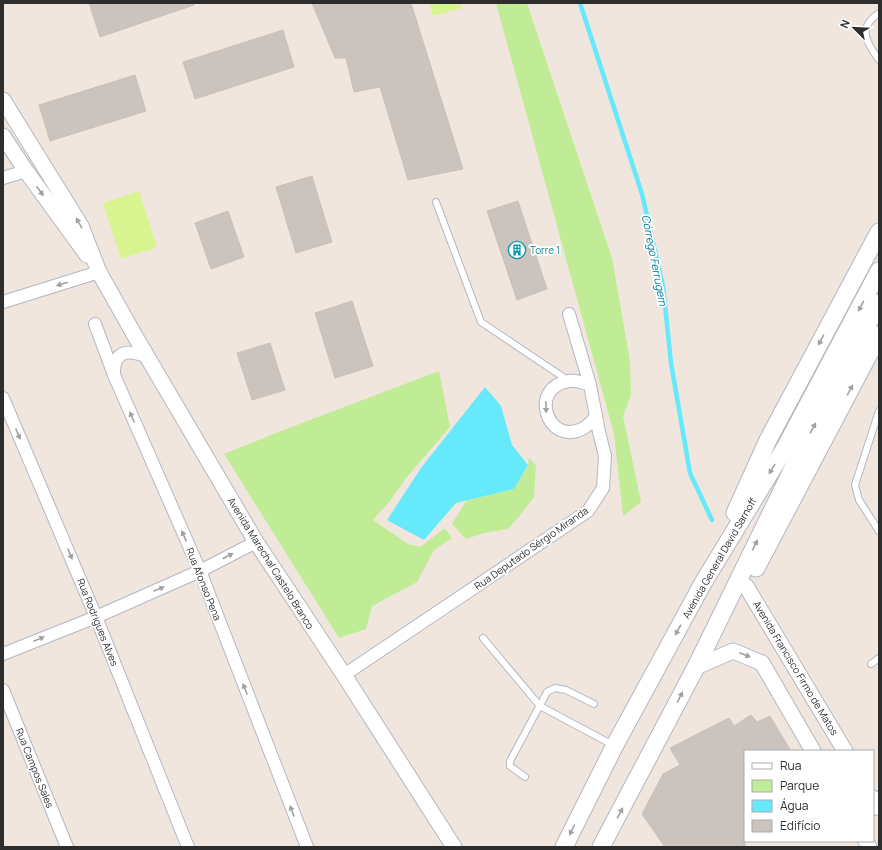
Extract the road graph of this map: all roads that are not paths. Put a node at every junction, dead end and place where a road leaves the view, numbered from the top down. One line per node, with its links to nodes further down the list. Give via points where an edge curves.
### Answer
1 (879, 13): 2 (lane, via 866,26 865,37)
2 (879, 60)
3 (3, 100): 10 (street, Avenida Marechal Castelo Branco, one-way to 3, via 81,226)
4 (3, 136): 5 (street, Avenida Marechal Castelo Branco)
5 (26, 171): 6 (street); 10 (street, Avenida Marechal Castelo Branco, one-way to 10)
6 (3, 178)
7 (436, 202): 18 (lane, via 481,322)
8 (879, 232): 26 (main road, one-way to 26, via 768,440)
9 (879, 271): 26 (main road, Avenida General David Sarnoff, one-way to 26, via 785,448)
10 (99, 272): 11 (street, one-way to 11); 16 (street, Avenida Marechal Castelo Branco)
11 (5, 302)
12 (879, 303): 29 (main road, one-way to 12, via 799,456)
13 (569, 314): 19 (street, Rua Deputado Sérgio Miranda)
14 (95, 324): 17 (street, Rua Afonso Pena)
15 (879, 335): 27 (main road, one-way to 15)
16 (147, 357): 17 (street, via 128,352 121,355 116,361); 24 (street, Avenida Marechal Castelo Branco)
17 (114, 375): 25 (street, Rua Afonso Pena, one-way to 17)
18 (569, 381): 19 (street); 22 (street, one-way to 22, via 556,386 547,396 545,409 552,424 567,432 575,431)
19 (590, 385): 22 (street, Rua Deputado Sérgio Miranda)
20 (3, 398): 28 (street, Rua Rodrigues Alves, one-way to 28)
21 (879, 411): 23 (lane, via 856,485 859,500)
22 (596, 417): 35 (street, Rua Deputado Sérgio Miranda, via 605,456 603,488 588,511)
23 (879, 531)
24 (256, 542): 25 (street, one-way to 24); 35 (street, Avenida Marechal Castelo Branco)
25 (200, 571): 28 (street, one-way to 25); 45 (street, Rua Afonso Pena, one-way to 25)
26 (703, 584): 39 (main road, Avenida General David Sarnoff, one-way to 39)
27 (746, 586): 29 (main road, via 727,617); 41 (street, Avenida Francisco Firmo de Matos)
28 (96, 616): 31 (street, one-way to 28); 44 (street, Rua Rodrigues Alves)
29 (714, 630): 34 (main road)
30 (483, 638): 38 (lane)
31 (3, 654)
32 (879, 658): 33 (lane)
33 (870, 664)
34 (696, 667): 40 (street, one-way to 40, via 733,651 762,663); 48 (main road, one-way to 34)
35 (344, 676): 46 (street, Avenida Marechal Castelo Branco)
36 (3, 690): 43 (street, Rua Campos Sales)
37 (594, 704): 38 (lane, via 566,690 555,688 548,692)
38 (540, 706): 39 (lane); 42 (lane, via 510,762 512,769)
39 (615, 745): 47 (main road, Avenida General David Sarnoff, one-way to 47)
40 (812, 750)
41 (844, 750)
42 (525, 777)
43 (67, 847)
44 (188, 847)
45 (306, 847)
46 (454, 847)
47 (564, 847)
48 (601, 847)

